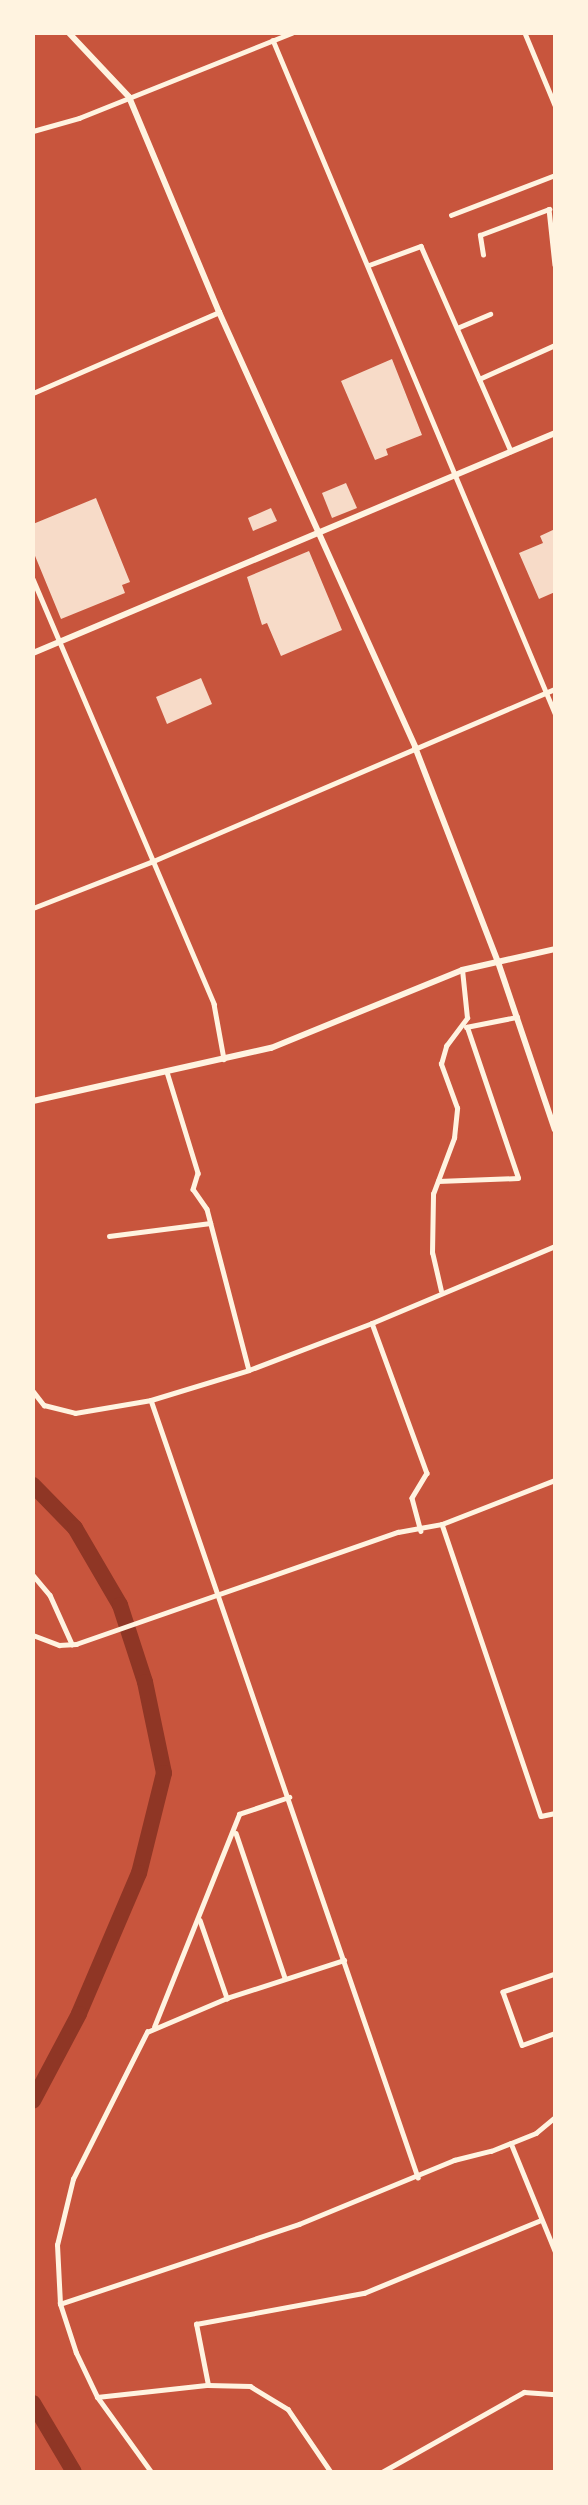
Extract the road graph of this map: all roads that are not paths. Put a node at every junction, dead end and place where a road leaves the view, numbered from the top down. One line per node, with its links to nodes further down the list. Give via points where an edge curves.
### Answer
1 (69, 33): 5 (street)
2 (292, 33): 4 (street)
3 (525, 33): 6 (street)
4 (273, 40): 5 (street); 11 (street)
5 (130, 97): 7 (street); 13 (street)
6 (555, 105)
7 (33, 131)
8 (555, 175): 9 (street)
9 (451, 215)
10 (483, 255): 12 (street, via 480,235 549,209)
11 (369, 265): 15 (street, via 421,246); 21 (street)
12 (555, 265)
13 (219, 312): 18 (street); 22 (street)
14 (490, 314): 15 (street)
15 (457, 328): 17 (street)
16 (555, 345): 17 (street)
17 (479, 379): 20 (street)
18 (33, 393)
19 (555, 433): 20 (street)
20 (511, 451): 21 (street)
21 (458, 474): 22 (street); 27 (street)
22 (317, 533): 24 (street); 29 (street)
23 (33, 579): 24 (street)
24 (61, 642): 25 (street); 30 (street)
25 (33, 653)
26 (555, 689): 27 (street)
27 (546, 692): 28 (street); 29 (street)
28 (555, 713)
29 (415, 747): 30 (street); 33 (street)
30 (151, 862): 31 (street); 38 (street, via 214,1004)
31 (33, 908)
32 (555, 949): 33 (street)
33 (498, 962): 34 (street); 35 (street)
34 (462, 970): 37 (street, via 467,1018); 38 (street, via 312,1035)
35 (517, 1017): 36 (street); 41 (street)
36 (467, 1027): 37 (street); 42 (street, via 517,1178)
37 (458, 1029): 42 (street, via 441,1064 457,1108 454,1138)
38 (224, 1060): 39 (street)
39 (167, 1072): 40 (street); 43 (street, via 198,1173 193,1189 207,1209)
40 (33, 1101)
41 (555, 1130)
42 (438, 1181): 46 (street, via 433,1194 432,1254)
43 (210, 1223): 44 (street); 48 (street)
44 (109, 1236)
45 (555, 1246): 46 (street)
46 (441, 1292): 47 (street)
47 (372, 1323): 48 (street); 53 (street, via 427,1473 412,1498)
48 (249, 1370): 50 (street)
49 (33, 1391): 50 (street, via 44,1405 75,1413)
50 (151, 1400): 55 (street)
51 (555, 1480): 52 (street)
52 (442, 1524): 53 (street); 59 (street, via 541,1816)
53 (421, 1531): 55 (street, via 398,1532)
54 (33, 1574): 57 (street, via 60,1612)
55 (216, 1595): 57 (street); 58 (street)
56 (33, 1635): 57 (street)
57 (74, 1644)
58 (289, 1797): 60 (street, via 240,1814); 62 (street)
59 (555, 1813)
60 (236, 1832): 61 (street); 64 (street)
61 (199, 1920): 65 (street); 66 (street)
62 (344, 1959): 64 (street); 70 (street)
63 (555, 1974): 67 (street, via 503,1992 522,2045)
64 (285, 1978): 65 (street)
65 (227, 1998): 66 (street)
66 (154, 2027): 73 (street, via 141,2043 73,2179 57,2245)
67 (555, 2034)
68 (555, 2117): 69 (street, via 536,2133)
69 (511, 2143): 70 (street, via 454,2160); 71 (street)
70 (418, 2177): 73 (street, via 299,2224)
71 (541, 2220): 72 (street); 74 (street, via 364,2293 196,2324)
72 (555, 2251)
73 (60, 2304): 76 (street)
74 (208, 2385): 76 (street); 78 (street, via 250,2386 288,2409)
75 (555, 2394): 79 (street, via 524,2392)
76 (97, 2396): 77 (street)
77 (151, 2472)
78 (331, 2472)
79 (382, 2472)

